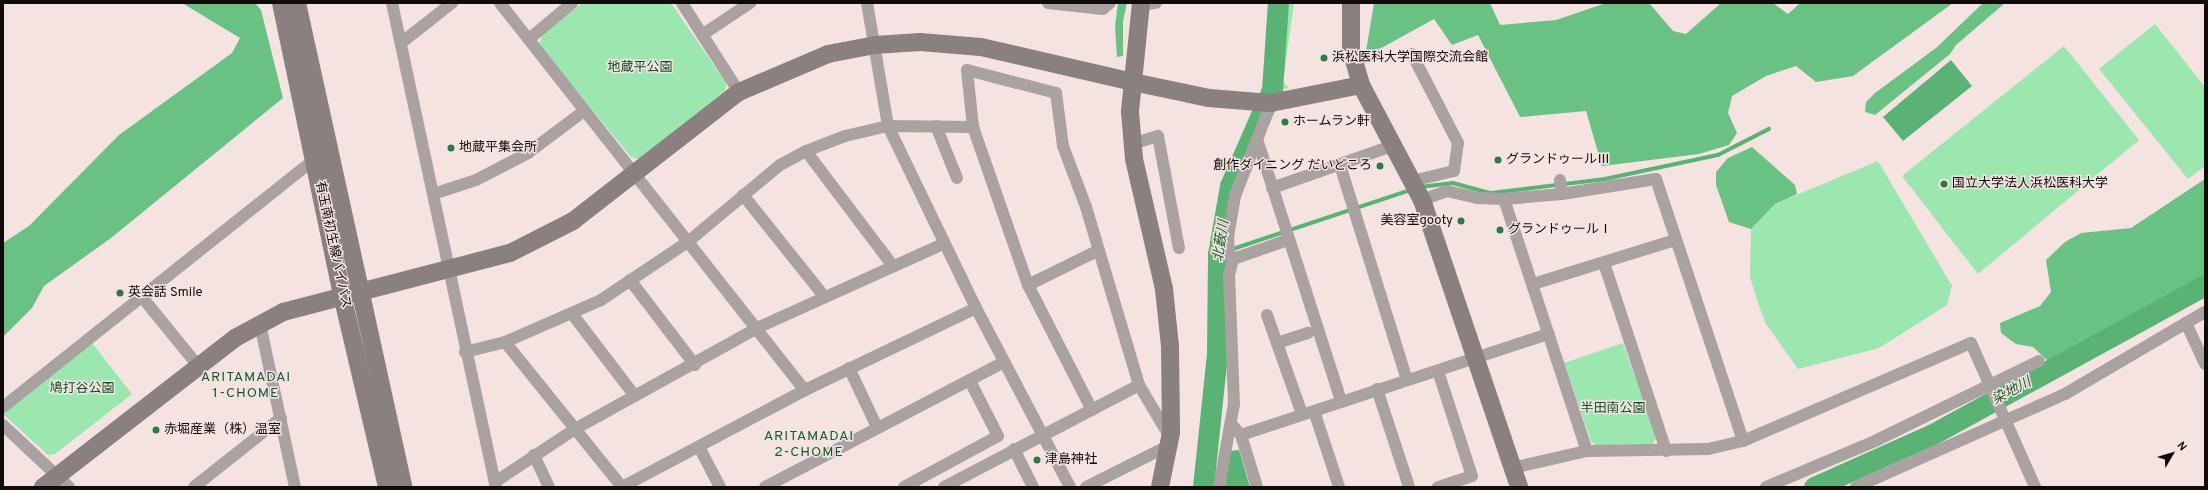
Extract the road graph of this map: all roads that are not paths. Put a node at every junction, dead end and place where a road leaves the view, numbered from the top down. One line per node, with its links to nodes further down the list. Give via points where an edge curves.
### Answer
1 (281, 3): 31 (street, 有玉南初生線バイパス)
2 (297, 3): 55 (street, 有玉南初生線バイパス)
3 (392, 3): 16 (street)
4 (452, 3): 16 (street)
5 (500, 3): 15 (street)
6 (572, 3): 15 (street)
7 (682, 3): 14 (street)
8 (750, 3): 14 (street)
9 (867, 3): 17 (street)
10 (1048, 3): 11 (street, via 1103,9)
11 (1110, 3)
12 (1351, 3): 20 (street, via 1351,50)
13 (1146, 4): 19 (street)
14 (702, 35): 21 (street)
15 (529, 39): 23 (street)
16 (401, 43): 38 (street)
17 (875, 45): 19 (street, via 920,42 981,47); 21 (street, via 828,54); 24 (street)
18 (1412, 54): 37 (street, via 1458,143 1454,171)
19 (1133, 82): 22 (street, via 1209,98); 28 (street)
20 (1361, 85): 22 (street); 29 (street)
21 (739, 92): 33 (street)
22 (1266, 103): 27 (street)
23 (584, 111): 33 (street); 38 (street, via 528,153 476,180)
24 (888, 126): 25 (street); 30 (street, via 845,136); 45 (street)
25 (936, 126): 26 (street); 34 (street)
26 (973, 127): 47 (street, via 966,70 1056,93 1063,146); 54 (street)
27 (1257, 138): 36 (street); 48 (street, via 1235,196)
28 (1132, 144): 46 (street, via 1158,136); 99 (street, via 1168,311)
29 (1392, 146): 32 (street); 37 (street)
30 (806, 151): 40 (street, via 780,165); 50 (street)
31 (314, 160): 56 (street, 有玉南初生線バイパス); 58 (street)
32 (1340, 165): 36 (street); 79 (street)
33 (636, 174): 44 (street); 51 (street, via 573,221 544,238 510,252)
34 (957, 178)
35 (1560, 180): 39 (street)
36 (1272, 188): 42 (street)
37 (1417, 190): 41 (street, via 1447,191 1478,198); 71 (street)
38 (433, 194): 51 (street)
39 (1562, 194): 41 (street); 43 (street, via 1656,178)
40 (743, 195): 44 (street); 57 (street)
41 (1504, 199): 53 (street)
42 (1288, 239): 48 (street); 86 (street)
43 (1675, 240): 49 (street); 100 (street)
44 (688, 241): 52 (street); 65 (street)
45 (943, 244): 50 (street); 59 (street)
46 (1179, 248)
47 (1099, 250): 54 (street); 81 (street)
48 (1230, 254): 94 (street, via 1234,404)
49 (1604, 263): 53 (street); 103 (street)
50 (892, 266): 57 (street)
51 (448, 269): 55 (street); 70 (street)
52 (630, 280): 61 (street); 74 (street)
53 (1532, 284): 67 (street)
54 (1028, 285): 88 (street)
55 (360, 291): 56 (street); 113 (street, 有玉南初生線バイパス)
56 (342, 295): 64 (street, via 283,312); 112 (street, 有玉南初生線バイパス)
57 (823, 295): 65 (street)
58 (142, 297): 76 (street); 87 (street)
59 (976, 308): 73 (street); 77 (street)
60 (2205, 312): 63 (street)
61 (573, 315): 68 (street); 85 (street)
62 (1267, 316): 69 (street)
63 (2186, 323): 75 (street); 92 (street, via 2065,394)
64 (260, 324): 76 (street); 91 (street)
65 (757, 328): 74 (street); 84 (street)
66 (1308, 333): 69 (street)
67 (1549, 334): 71 (street); 104 (street)
68 (505, 342): 70 (street); 96 (street)
69 (1277, 343): 90 (street)
70 (466, 352): 108 (street)
71 (1476, 358): 78 (street); 106 (street)
72 (2039, 361): 82 (street)
73 (1004, 362): 80 (street); 97 (street)
74 (695, 364): 85 (street)
75 (2205, 364)
76 (198, 366): 107 (street)
77 (849, 368): 84 (street); 95 (street)
78 (1438, 371): 79 (street); 128 (street, via 1472,476)
79 (1407, 380): 83 (street)
80 (970, 381): 95 (street); 118 (street, via 998,436)
81 (1139, 385): 88 (street); 99 (street)
82 (1990, 385): 92 (street); 100 (street, via 1971,343); 130 (street, via 1877,440)
83 (1377, 389): 86 (street); 127 (street)
84 (805, 390): 101 (street)
85 (635, 396): 96 (street)
86 (1342, 401): 89 (street)
87 (3, 407)
88 (1092, 410): 97 (street)
89 (1314, 410): 90 (street); 126 (street)
90 (1302, 414): 98 (street)
91 (280, 418): 110 (street); 111 (street)
92 (2007, 420): 131 (street); 132 (street)
93 (3, 425): 107 (street)
94 (1232, 426): 98 (street); 124 (street)
95 (877, 427): 117 (street)
96 (575, 429): 105 (street); 115 (street)
97 (1043, 435): 102 (street); 121 (street)
98 (1241, 435): 125 (street)
99 (1170, 441): 122 (street); 123 (street)
100 (1742, 441): 103 (street, via 1708,449)
101 (699, 447): 115 (street); 116 (street)
102 (1014, 449): 119 (street); 120 (street)
103 (1666, 451): 104 (street)
104 (1587, 452): 106 (street)
105 (534, 455): 108 (street); 114 (street)
106 (1512, 468): 129 (street)
107 (63, 481): 109 (street)
108 (496, 485)
109 (43, 487)
110 (194, 487)
111 (295, 487)
112 (387, 487)
113 (403, 487)
114 (549, 487)
115 (622, 487)
116 (720, 487)
117 (765, 487)
118 (904, 487)
119 (944, 487)
120 (1033, 487)
121 (1070, 487)
122 (1086, 487)
123 (1160, 487)
124 (1219, 487)
125 (1257, 487)
126 (1339, 487)
127 (1409, 487)
128 (1438, 487)
129 (1519, 487)
130 (1766, 487)
131 (1856, 487)
132 (2035, 487)

